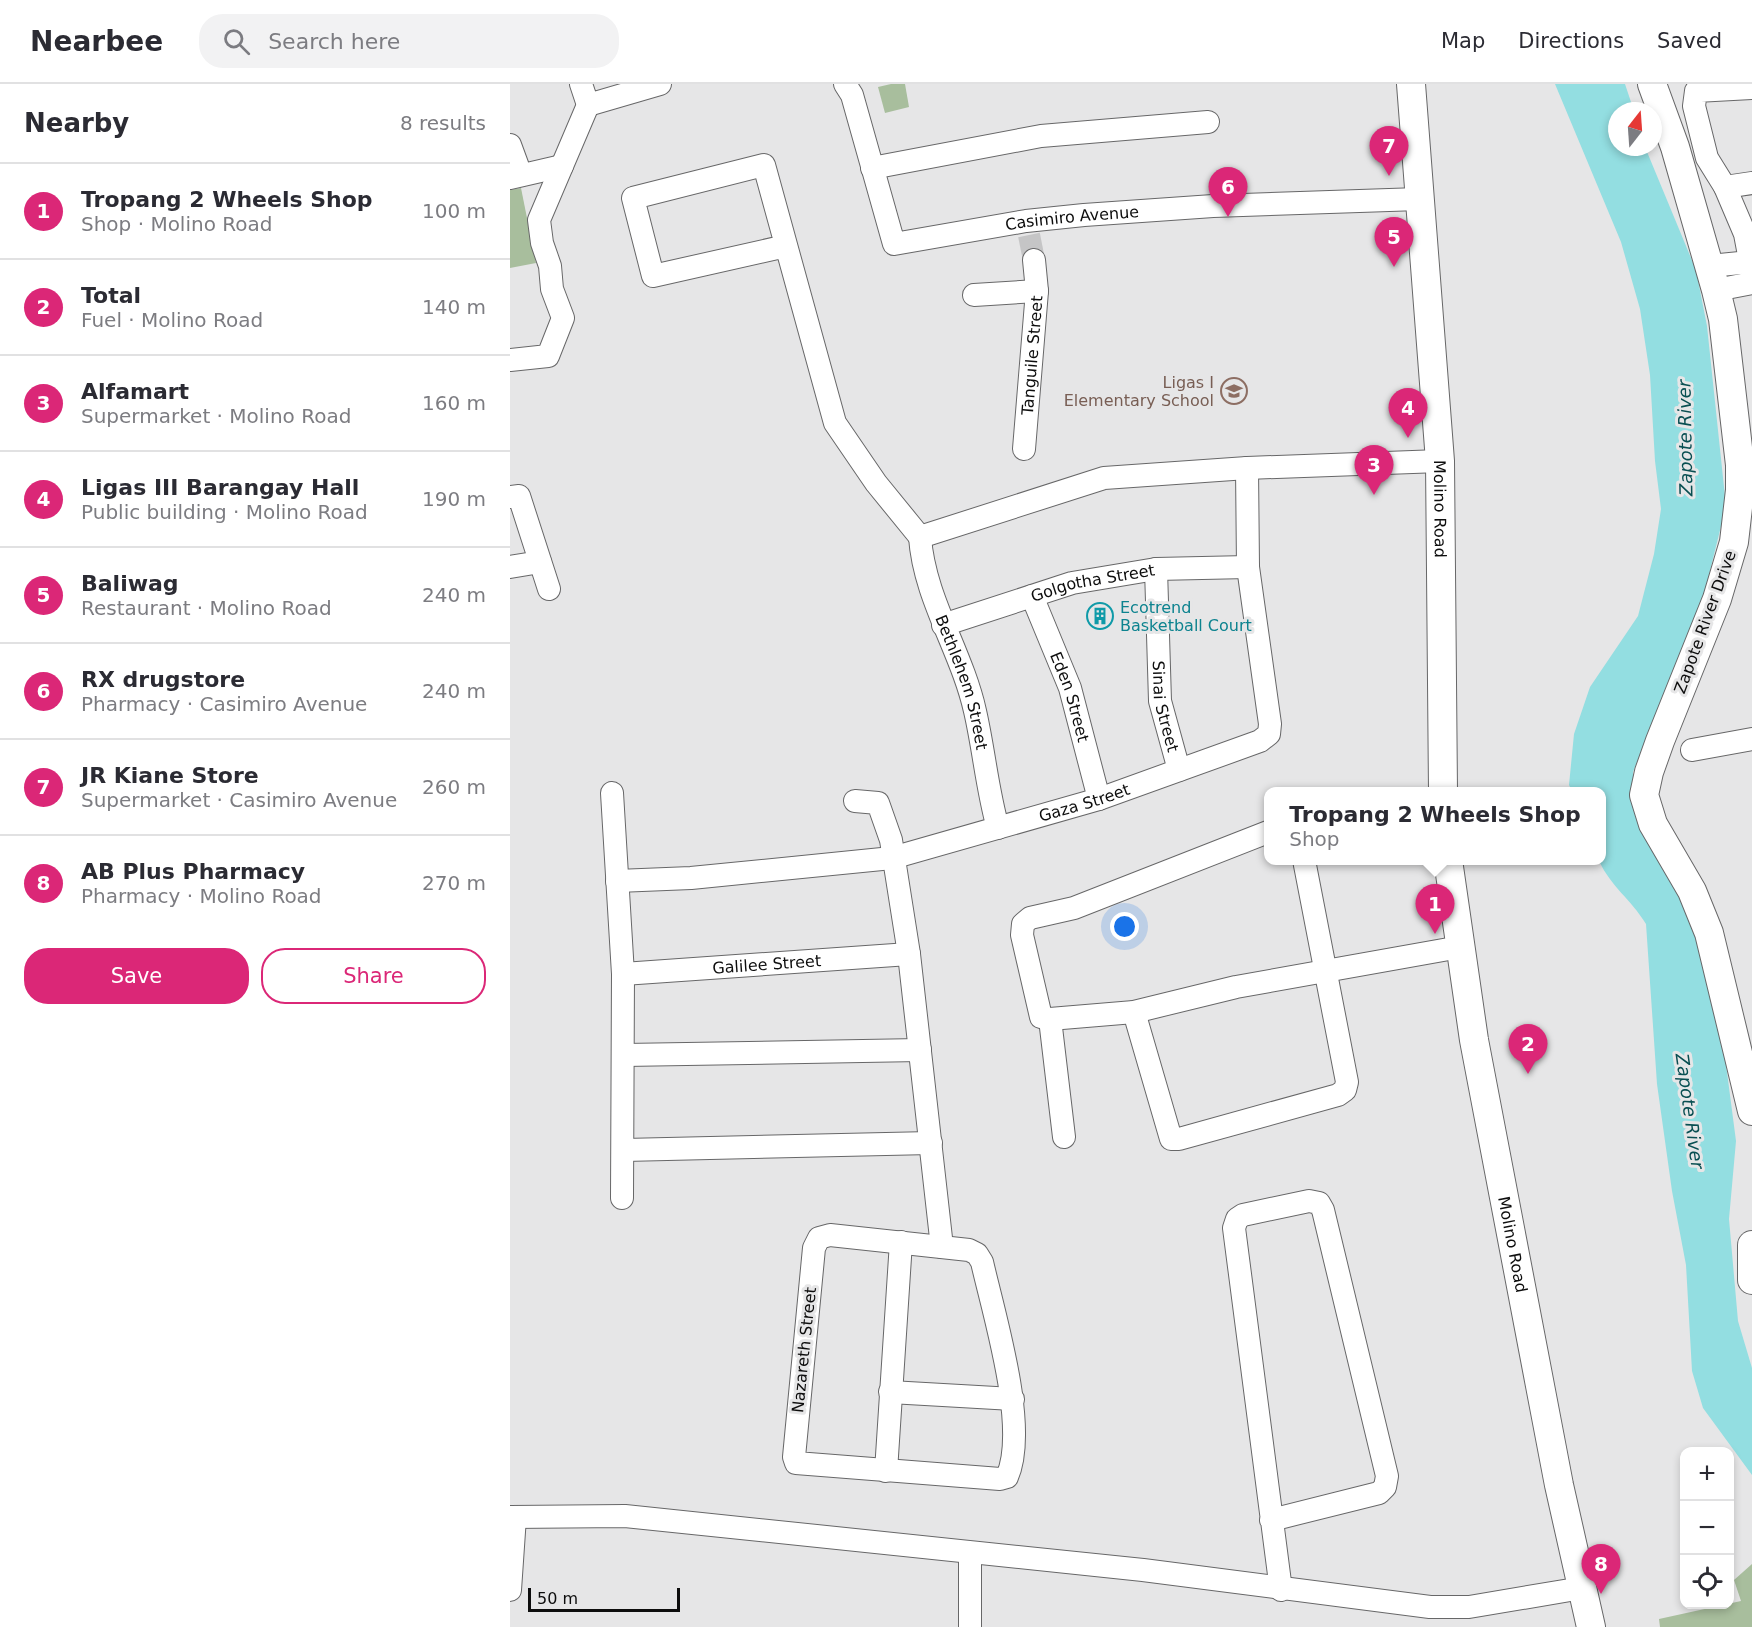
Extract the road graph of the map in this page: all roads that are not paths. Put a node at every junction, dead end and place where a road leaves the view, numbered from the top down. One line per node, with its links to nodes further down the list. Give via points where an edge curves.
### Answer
1 (660, 84): 6 (street)
2 (845, 84): 10 (street, Casimiro Avenue, via 852,95)
3 (1411, 84): 14 (main road, Molino Road)
4 (1652, 84): 18 (main road, Zapote River Drive, via 1675,147)
5 (1752, 86): 13 (street, via 1696,91 1694,106 1707,158)
6 (584, 94): 9 (street)
7 (1208, 122): 10 (street, via 1041,136)
8 (510, 145): 11 (street)
9 (562, 166): 11 (street); 21 (street, via 539,220 552,289 563,318 548,356)
10 (872, 168): 14 (street, Casimiro Avenue, via 894,244 1213,206)
11 (515, 176)
12 (1752, 183): 13 (street)
13 (1725, 187): 17 (street, via 1745,234)
14 (1419, 199): 23 (main road, Molino Road)
15 (786, 246): 15 (street, via 652,276 633,198 764,165); 26 (street, via 835,423)
16 (1034, 260): 19 (street, Tanguile Street)
17 (1751, 272): 18 (street)
18 (1713, 278): 55 (main road, Zapote River Drive, via 1723,319 1740,465 1734,542 1717,599 1652,762 1644,795 1653,824 1692,891 1709,933)
19 (1036, 291): 20 (street); 22 (street, Tanguile Street)
20 (974, 295)
21 (510, 360)
22 (1024, 449)
23 (1440, 461): 24 (street); 37 (main road, Molino Road)
24 (1246, 468): 26 (street, via 1104,478); 29 (street)
25 (510, 497): 27 (street, via 519,496)
26 (920, 537): 33 (street, Bethlehem Street, via 921,554)
27 (540, 562): 28 (street); 31 (street)
28 (510, 567)
29 (1248, 567): 30 (street, Golgotha Street); 36 (street, Gaza Street, via 1269,734 1260,741)
30 (1156, 570): 32 (street, Golgotha Street, via 1072,583); 36 (street, Sinai Street, via 1160,701)
31 (549, 589)
32 (1032, 596): 33 (street, Golgotha Street); 39 (street, Eden Street, via 1070,688)
33 (943, 625): 41 (street, Bethlehem Street, via 975,710 987,791)
34 (1752, 739): 35 (street)
35 (1692, 750)
36 (1179, 770): 39 (street, Gaza Street)
37 (1443, 787)
38 (612, 793): 46 (street)
39 (1099, 799): 41 (street, Gaza Street)
40 (855, 801): 43 (street, via 874,801 880,806 891,840)
41 (998, 828): 43 (street, Gaza Street)
42 (1264, 834): 52 (street, via 1074,908 1030,918 1023,924 1038,1008 1041,1017)
43 (892, 858): 46 (street, Gaza Street, via 691,878); 48 (street)
44 (1305, 865): 49 (street)
45 (1449, 865): 47 (main road, Molino Road)
46 (617, 881): 50 (street)
47 (1460, 948): 49 (street); 70 (main road, Molino Road, via 1474,1040)
48 (909, 954): 50 (street, Galilee Street); 53 (street)
49 (1325, 972): 51 (street, via 1236,987); 51 (street, via 1347,1082 1345,1090 1179,1139 1172,1139 1168,1132)
50 (623, 974): 54 (street)
51 (1134, 1012): 52 (street)
52 (1050, 1019): 56 (street)
53 (920, 1050): 54 (street); 57 (street)
54 (624, 1055): 58 (street)
55 (1752, 1111)
56 (1064, 1137)
57 (931, 1143): 58 (street); 62 (street)
58 (624, 1150): 59 (street)
59 (622, 1198)
60 (901, 1242): 62 (street); 64 (street); 66 (street, Nazareth Street, via 830,1235 819,1238 814,1248 794,1457 796,1463)
61 (1752, 1245): 63 (main road)
62 (942, 1247): 65 (street, via 969,1250 982,1262)
63 (1752, 1280)
64 (890, 1392): 65 (street); 66 (street)
65 (1013, 1399): 66 (street, via 1014,1429 1007,1477)
66 (886, 1471)
67 (512, 1517): 69 (street, via 625,1516); 71 (street)
68 (1271, 1520): 68 (street, via 1234,1228 1243,1215 1309,1201 1319,1203 1323,1210 1387,1476 1379,1493); 72 (street)
69 (970, 1553): 72 (street, via 1143,1570); 73 (street)
70 (1582, 1588): 72 (street, via 1469,1607); 74 (main road, Molino Road)
71 (510, 1590)
72 (1281, 1590)
73 (970, 1627)
74 (1591, 1627)

